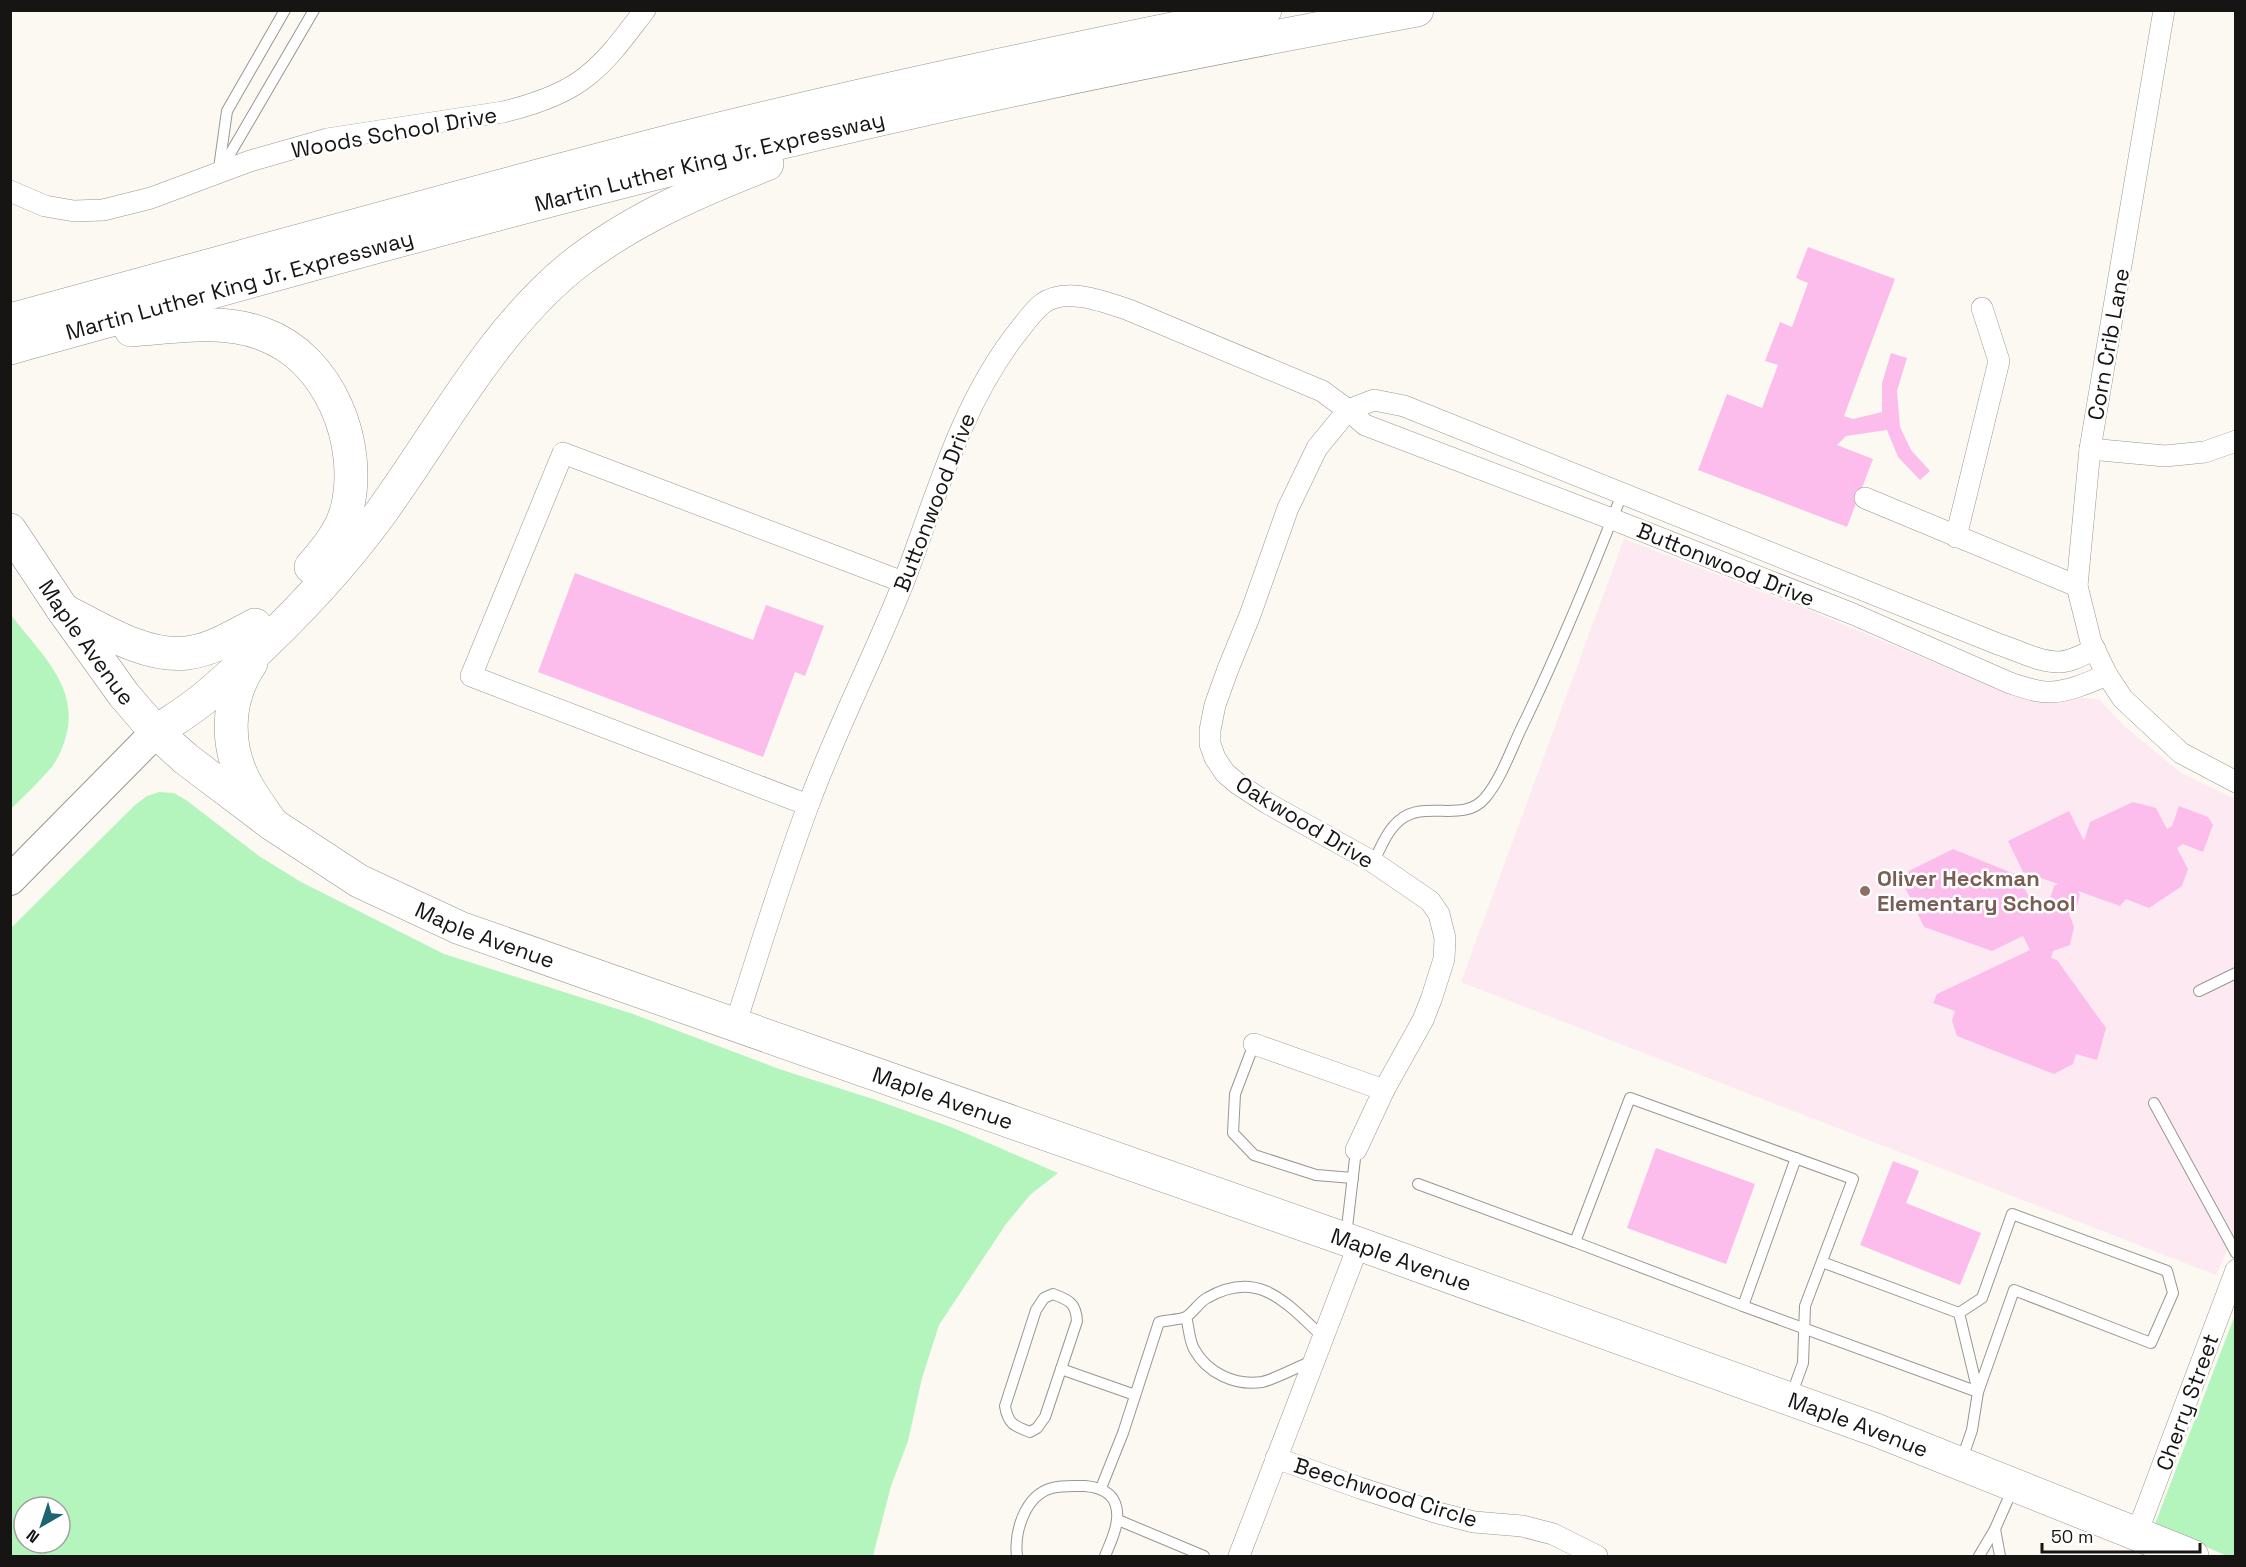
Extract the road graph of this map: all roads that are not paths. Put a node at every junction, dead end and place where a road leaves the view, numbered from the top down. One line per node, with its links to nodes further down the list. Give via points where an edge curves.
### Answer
1 (285, 10): 8 (lane, via 228,111)
2 (314, 10): 8 (lane)
3 (645, 10): 8 (street, Woods School Drive, via 615,49 586,77 530,105 327,139)
4 (1265, 10): 11 (main road, Martin Luther King Jr. Expressway, via 885,91 678,140)
5 (1417, 10): 7 (main road, Martin Luther King Jr. Expressway, via 1269,37)
6 (2164, 10): 16 (street, Corn Crib Lane)
7 (879, 120): 12 (main road, Martin Luther King Jr. Expressway, via 504,213); 25 (main road, via 666,206 570,268 494,349 337,570)
8 (218, 174): 9 (street, Woods School Drive, via 103,210 45,206)
9 (10, 191)
10 (1982, 308): 21 (street, via 1999,361)
11 (10, 320)
12 (53, 336): 13 (main road, Martin Luther King Jr. Expressway); 25 (main road, via 227,325 279,341 319,378 340,414 351,455 347,509 329,546)
13 (10, 348)
14 (1348, 410): 17 (street, Buttonwood Drive, via 1374,400 1404,406); 19 (street, Buttonwood Drive, via 1365,425); 22 (street, Buttonwood Drive, via 1322,391 1129,310 1107,302 1056,297 1033,313 996,361 975,398); 32 (street, Oakwood Drive, via 1317,448 1288,508 1215,705 1210,744 1225,773 1238,784)
15 (2235, 441): 16 (street, via 2205,452 2165,456)
16 (2090, 449): 23 (street, Corn Crib Lane)
17 (1622, 494): 19 (lane); 26 (street, Buttonwood Drive, via 2044,660 2071,660)
18 (1865, 498): 21 (street)
19 (1612, 519): 27 (street, Buttonwood Drive, via 1853,614 2010,683 2052,692); 32 (lane, via 1532,708 1492,789 1474,808 1465,811 1423,812 1400,819)
20 (10, 530): 24 (main road, Maple Avenue)
21 (1956, 537): 23 (street)
22 (903, 582): 30 (street, Buttonwood Drive); 30 (street, via 563,453 471,676)
23 (2077, 586): 26 (street, Corn Crib Lane)
24 (63, 610): 25 (main road, via 144,648 174,654 207,649); 28 (main road, Maple Avenue, via 124,695)
25 (262, 632): 28 (main road, via 207,697); 31 (main road, via 237,688 231,732 235,759 246,784)
26 (2095, 649): 27 (street, Corn Crib Lane)
27 (2107, 675): 29 (street, Corn Crib Lane, via 2122,699 2181,753)
28 (156, 732): 31 (main road, Maple Avenue); 33 (street)
29 (2235, 782)
30 (808, 805): 36 (street, Buttonwood Drive)
31 (272, 824): 36 (main road, Maple Avenue, via 358,881 460,928)
32 (1373, 862): 38 (street, Oakwood Drive, via 1430,901 1439,914 1445,938 1444,959 1432,997)
33 (10, 880)
34 (2235, 973): 35 (lane)
35 (2199, 991)
36 (735, 1025): 44 (main road, Maple Avenue)
37 (1254, 1044): 38 (street); 42 (lane, via 1235,1094 1233,1133 1254,1155 1316,1175)
38 (1384, 1090): 40 (street, Oakwood Drive)
39 (2154, 1104): 46 (lane)
40 (1356, 1150): 42 (lane)
41 (1796, 1158): 45 (lane, via 1630,1098); 47 (lane, via 1853,1179); 49 (lane)
42 (1353, 1178): 44 (lane)
43 (1418, 1184): 45 (lane)
44 (1352, 1242): 53 (street); 58 (main road, Maple Avenue)
45 (1575, 1242): 49 (lane)
46 (2235, 1253)
47 (1822, 1262): 50 (lane); 52 (lane, via 1805,1306)
48 (2235, 1270): 65 (street, Cherry Street)
49 (1743, 1306): 52 (lane)
50 (1959, 1313): 56 (lane); 56 (lane, via 1982,1298 2012,1214 2167,1271 2173,1293 2151,1343 2014,1290)
51 (1186, 1317): 53 (lane, via 1203,1300 1224,1288 1245,1285 1264,1290 1287,1304); 54 (lane, via 1193,1348 1209,1368 1227,1379 1264,1382); 57 (lane, via 1159,1322)
52 (1805, 1328): 56 (lane); 58 (lane, via 1803,1363)
53 (1323, 1337): 54 (street)
54 (1314, 1360): 59 (street)
55 (1061, 1370): 55 (lane, via 1077,1321 1077,1309 1070,1300 1053,1294 1044,1298 1036,1310 1005,1406 1007,1418 1015,1426 1030,1432 1037,1428 1045,1417); 57 (lane)
56 (1978, 1392): 60 (lane)
57 (1135, 1395): 62 (lane)
58 (1790, 1399): 60 (main road, Maple Avenue)
59 (1276, 1458): 70 (street); 71 (street, Beechwood Circle, via 1438,1513 1553,1534)
60 (1961, 1464): 61 (main road, Maple Avenue)
61 (2009, 1483): 64 (lane); 65 (main road, Maple Avenue)
62 (1101, 1488): 63 (lane, via 1115,1502); 67 (lane, via 1071,1485 1050,1488 1037,1497 1022,1515 1015,1541)
63 (1118, 1520): 68 (lane); 69 (lane)
64 (1995, 1529): 72 (lane); 73 (lane)
65 (2137, 1533): 66 (main road, Maple Avenue)
66 (2187, 1556)
67 (1017, 1557)
68 (1106, 1557)
69 (1204, 1557)
70 (1239, 1557)
71 (1597, 1557)
72 (1979, 1557)
73 (2000, 1557)

